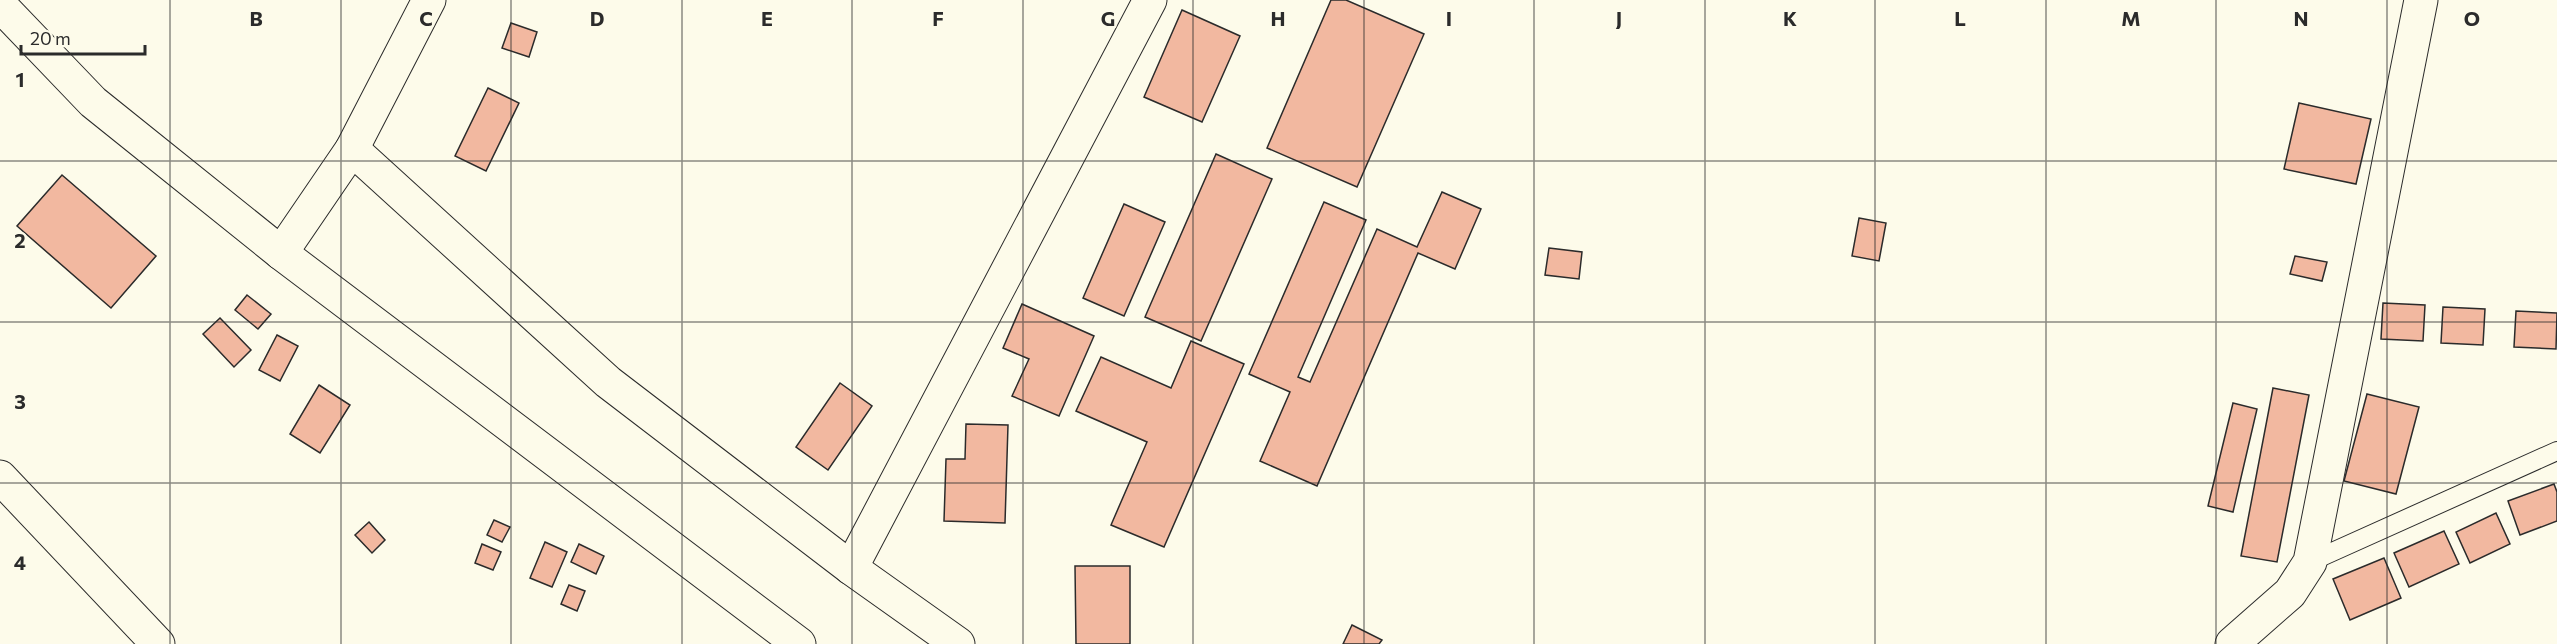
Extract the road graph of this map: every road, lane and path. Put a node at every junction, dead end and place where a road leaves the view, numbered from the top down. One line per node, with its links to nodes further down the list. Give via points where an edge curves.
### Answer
1 (429, 0): 5 (street)
2 (1150, 0): 10 (street)
3 (2421, 0): 9 (street)
4 (0, 5): 6 (street, via 93,102)
5 (352, 150): 6 (street); 10 (street, via 608,382)
6 (281, 253): 12 (street)
7 (2557, 451): 9 (lane)
8 (0, 477): 11 (street)
9 (2310, 562): 14 (street, via 2290,593)
10 (851, 568): 13 (street)
11 (158, 644)
12 (799, 644)
13 (958, 644)
14 (2232, 644)

